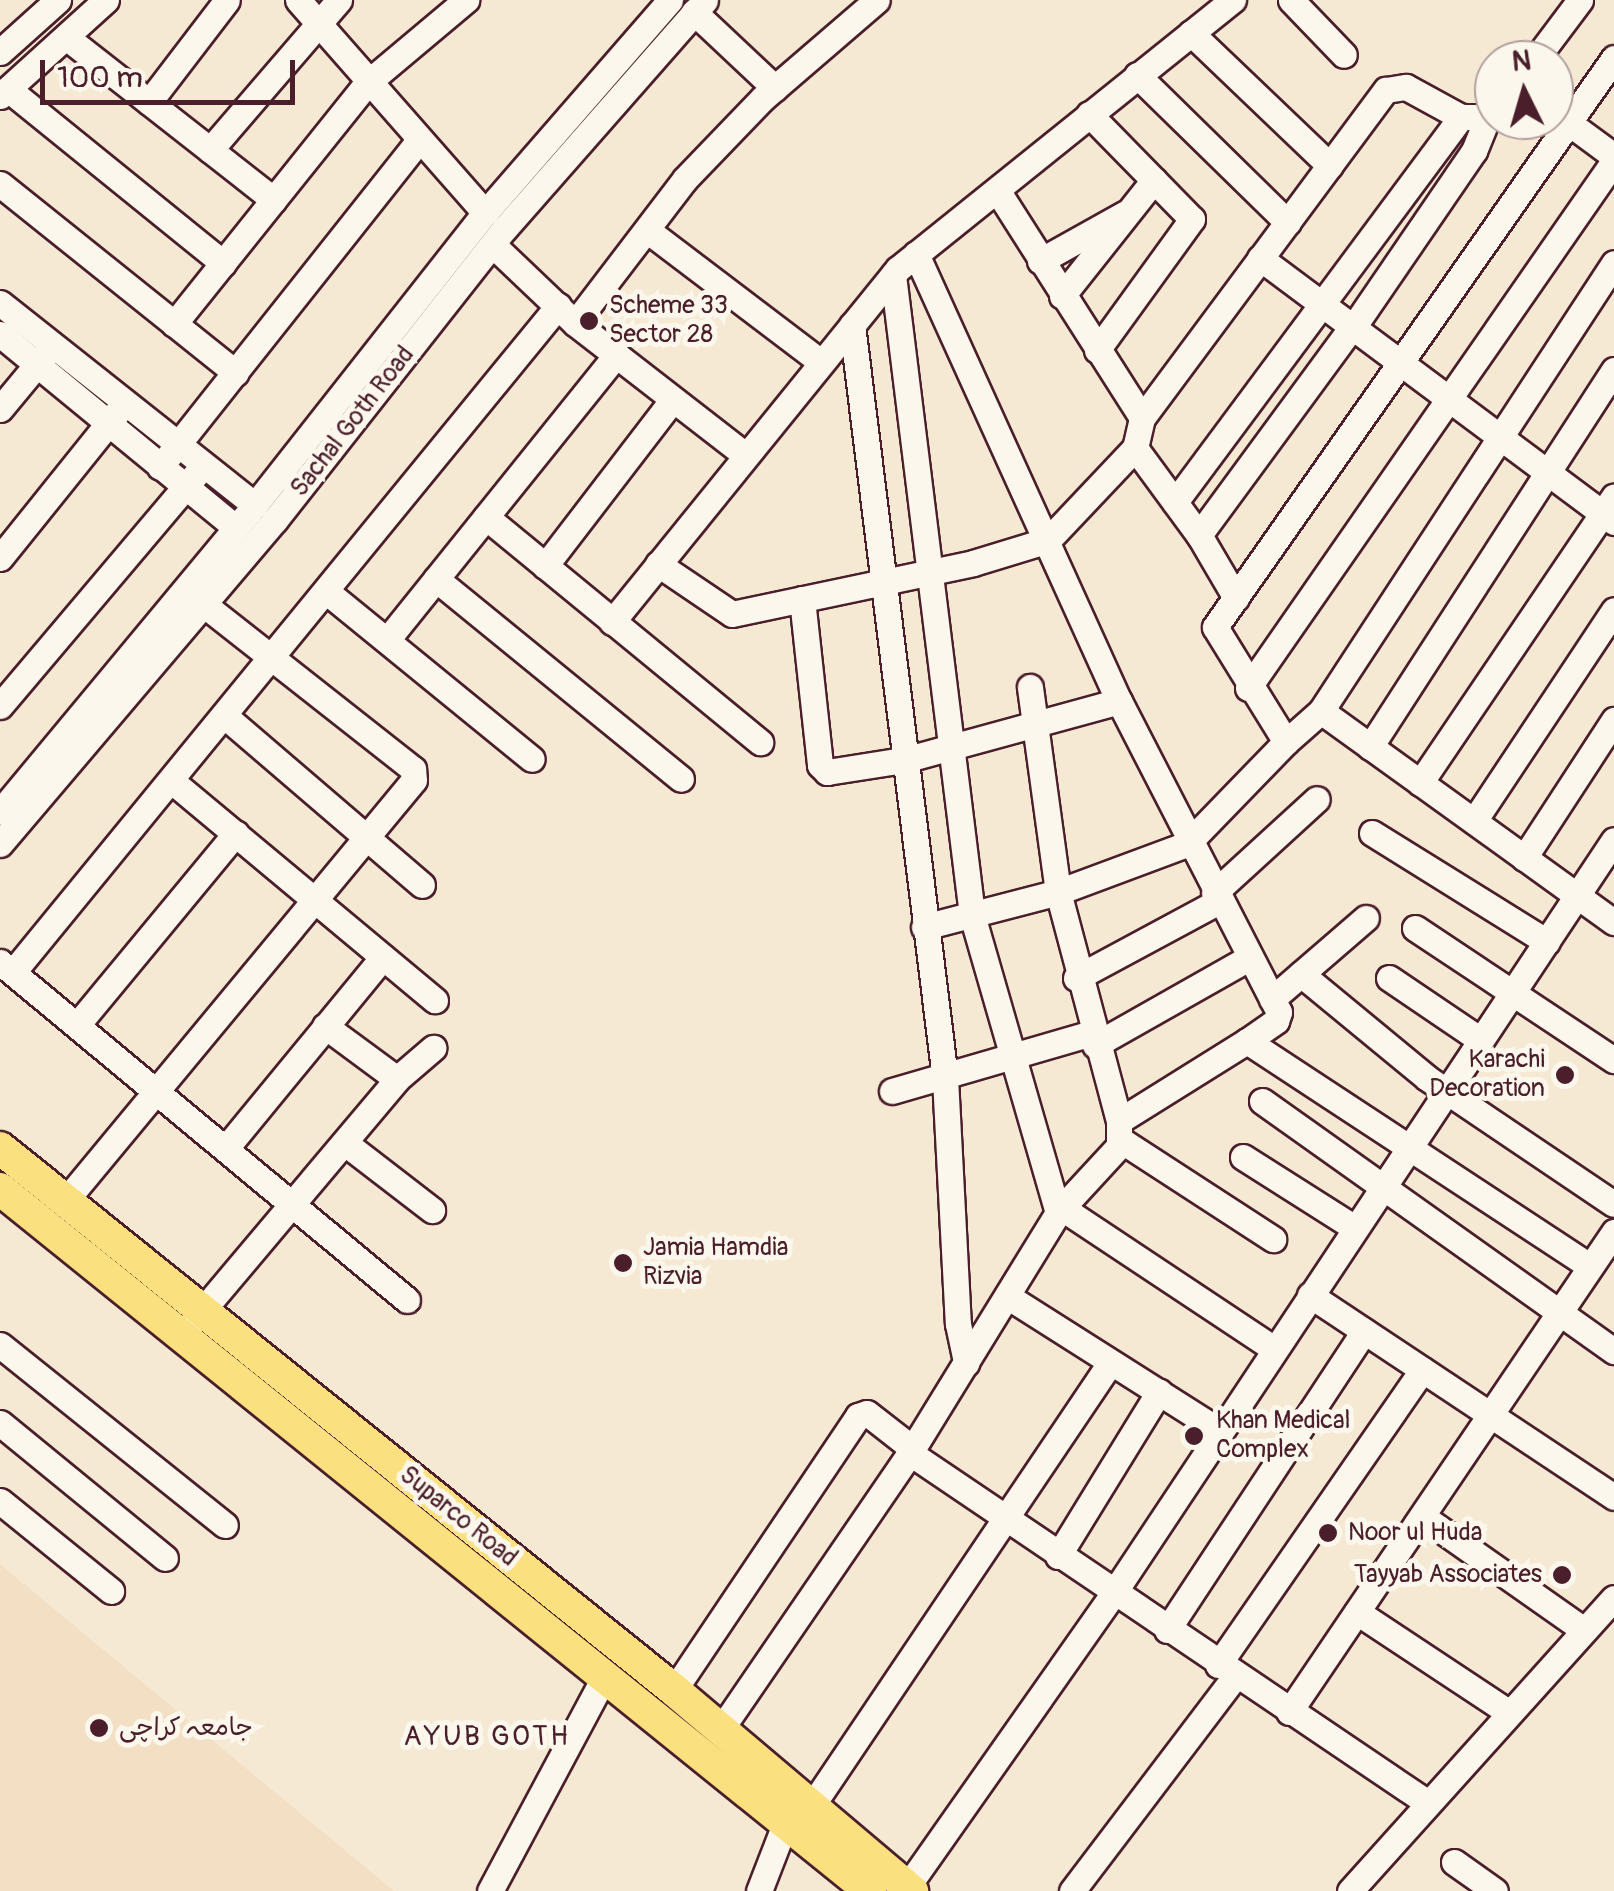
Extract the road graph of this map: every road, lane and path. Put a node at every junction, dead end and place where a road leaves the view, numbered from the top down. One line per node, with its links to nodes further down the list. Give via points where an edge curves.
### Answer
1 (58, 0): 17 (street)
2 (106, 0): 15 (street)
3 (227, 0): 24 (street)
4 (298, 0): 13 (street)
5 (338, 0): 13 (street)
6 (466, 0): 21 (street)
7 (670, 0): 40 (street, Sachal Goth Road)
8 (877, 0): 22 (street)
9 (1233, 0): 14 (street)
10 (1291, 0): 18 (street)
11 (1580, 0): 16 (street)
12 (702, 3): 22 (street); 44 (street, Sachal Goth Road)
13 (315, 21): 21 (street); 33 (street)
14 (1190, 33): 20 (street); 35 (street)
15 (66, 37): 23 (street); 24 (street)
16 (1550, 40)
17 (0, 52)
18 (1344, 55)
19 (1614, 58): 25 (street)
20 (1136, 75): 26 (street); 42 (street)
21 (366, 84): 32 (street); 39 (street)
22 (775, 88): 43 (street, via 685,180)
23 (4, 92): 49 (street)
24 (149, 102): 33 (street)
25 (1574, 104)
26 (1089, 114): 36 (street); 38 (street)
27 (1474, 116): 28 (street)
28 (1461, 117): 35 (street, via 1406,87 1386,90); 53 (street)
29 (1574, 127): 34 (street)
30 (1479, 140): 57 (street)
31 (1548, 140): 63 (street)
32 (418, 142): 40 (street); 65 (street)
33 (210, 150): 39 (street)
34 (1614, 158): 66 (street)
35 (1330, 166): 42 (street)
36 (1154, 180): 41 (street); 59 (street, via 1192,218)
37 (0, 184): 55 (street)
38 (997, 190): 45 (street); 47 (street)
39 (274, 200): 49 (street)
40 (485, 213): 80 (street, Sachal Goth Road)
41 (1128, 214): 47 (street, via 1118,212); 51 (street)
42 (1288, 223): 46 (street)
43 (648, 230): 54 (street); 62 (street)
44 (493, 245): 54 (street); 93 (street, Sachal Goth Road)
45 (916, 254): 50 (street); 85 (street)
46 (1260, 258): 53 (street); 70 (street)
47 (1040, 261): 51 (street)
48 (1614, 262): 71 (street)
49 (224, 263): 55 (street)
50 (893, 276): 56 (street); 89 (street)
51 (1062, 296): 59 (street)
52 (0, 303): 60 (street)
53 (1321, 305): 57 (street); 79 (street)
54 (567, 315): 61 (street); 92 (street)
55 (174, 324): 65 (street)
56 (852, 325): 62 (street); 91 (street)
57 (1351, 328): 63 (street); 84 (street)
58 (0, 334): 60 (street)
59 (1097, 350): 70 (street)
60 (45, 355): 68 (street); 69 (street)
61 (616, 355): 67 (street); 82 (street)
62 (822, 362): 74 (street)
63 (1403, 367): 66 (street); 94 (street)
64 (1614, 370): 77 (street)
65 (236, 373): 72 (street)
66 (1446, 399): 71 (street); 101 (street)
67 (673, 400): 74 (street); 88 (street)
68 (0, 409)
69 (116, 414): 72 (street); 76 (street); 86 (street)
70 (1142, 418): 73 (street)
71 (1498, 438): 77 (street); 104 (street)
72 (179, 448): 75 (street); 76 (street)
73 (1135, 448): 79 (street); 85 (street)
74 (744, 454): 87 (street)
75 (202, 466): 78 (street); 80 (street)
76 (160, 467): 78 (street)
77 (1547, 473): 81 (street); 110 (street)
78 (184, 488): 83 (street); 103 (street)
79 (1175, 502): 84 (street)
80 (255, 506): 83 (street, Sachal Goth Road)
81 (1610, 511): 116 (street)
82 (486, 517): 88 (street); 90 (street)
83 (236, 527): 93 (street, Sachal Goth Road)
84 (1199, 535): 94 (street)
85 (1048, 540): 89 (street); 102 (street)
86 (0, 558)
87 (658, 564): 95 (street, via 732,614); 97 (street)
88 (545, 566): 97 (street)
89 (934, 571): 91 (street); 111 (street)
90 (436, 580): 98 (street); 114 (street)
91 (885, 580): 95 (street); 113 (street)
92 (327, 592): 98 (street); 99 (street)
93 (195, 597): 99 (street); 118 (street, Sachal Goth Road); 124 (street, Sachal Goth Road)
94 (1236, 598): 101 (street, via 1215,627)
95 (802, 599): 113 (street, via 822,768 834,773)
96 (1614, 610): 119 (street)
97 (612, 622): 108 (street)
98 (386, 640): 112 (street)
99 (271, 661): 105 (street); 122 (street, via 412,769 410,787)
100 (1030, 687): 107 (street)
101 (1248, 688): 109 (street)
102 (1119, 701): 107 (street); 125 (street)
103 (0, 706)
104 (1321, 711): 109 (street); 110 (street)
105 (226, 717): 115 (street); 122 (street)
106 (1614, 720): 126 (street)
107 (1034, 725): 111 (street); 128 (street)
108 (760, 742)
109 (1286, 742): 125 (street)
110 (1370, 746): 116 (street)
111 (954, 748): 113 (street); 132 (street)
112 (532, 759)
113 (904, 760): 135 (street)
114 (681, 779)
115 (173, 782): 120 (street); 140 (street)
116 (1420, 782): 119 (street)
117 (1318, 799): 130 (street)
118 (0, 812)
119 (1474, 821): 126 (street)
120 (236, 833): 131 (street); 147 (street)
121 (1372, 833): 137 (street)
122 (372, 837): 127 (street); 131 (street)
123 (1614, 840): 129 (street)
124 (0, 844)
125 (1187, 844): 128 (street); 130 (street)
126 (1524, 858): 129 (street)
127 (422, 885)
128 (1058, 892): 132 (street); 142 (street)
129 (1578, 896): 134 (street); 137 (street)
130 (1216, 897): 139 (street); 142 (street)
131 (315, 899): 138 (street); 159 (street)
132 (972, 915): 135 (street); 153 (street)
133 (1366, 918): 141 (street)
134 (1614, 922)
135 (924, 927): 155 (street)
136 (1415, 928): 144 (street)
137 (1547, 942): 144 (street)
138 (383, 957): 146 (street); 148 (street)
139 (1250, 958): 145 (street); 149 (street)
140 (6, 967): 147 (street)
141 (1301, 974): 145 (street); 157 (street)
142 (1076, 978): 149 (street)
143 (1388, 978): 150 (street)
144 (1513, 993): 150 (street); 154 (street)
145 (1272, 999): 151 (street, via 1278,1018)
146 (435, 1000)
147 (77, 1025): 159 (street)
148 (326, 1026): 156 (street); 164 (street)
149 (1093, 1039): 153 (street); 161 (street)
150 (1479, 1039): 157 (street)
151 (1247, 1041): 161 (street); 165 (street)
152 (433, 1048): 156 (street)
153 (1008, 1058): 155 (street); 173 (street)
154 (1614, 1060)
155 (945, 1078): 158 (street); 188 (street, via 958,1324)
156 (397, 1079): 162 (street)
157 (1443, 1089): 165 (street); 171 (street)
158 (892, 1091)
159 (159, 1093): 164 (street); 169 (street)
160 (1262, 1101): 168 (street)
161 (1119, 1130): 173 (street, via 1103,1168); 176 (street)
162 (345, 1142): 170 (street); 172 (street)
163 (0, 1148): 169 (main road, Suparco Road)
164 (226, 1148): 170 (street)
165 (1410, 1148): 168 (street); 177 (street)
166 (1243, 1157): 174 (street)
167 (0, 1189): 182 (main road, Suparco Road)
168 (1381, 1190): 174 (street); 181 (street)
169 (66, 1200): 182 (main road, Suparco Road)
170 (294, 1204): 180 (street); 182 (street)
171 (1614, 1204)
172 (432, 1210)
173 (1060, 1210): 179 (street); 185 (street)
174 (1355, 1228): 178 (street)
175 (1614, 1232): 177 (street)
176 (1272, 1239)
177 (1590, 1266): 181 (street)
178 (1310, 1294): 183 (street); 185 (street)
179 (1007, 1296): 187 (street); 188 (street)
180 (408, 1300)
181 (1558, 1312): 186 (street); 191 (street)
182 (191, 1324): 209 (main road, Suparco Road); 210 (main road, Suparco Road)
183 (1364, 1331): 189 (street); 206 (street)
184 (0, 1345): 199 (street)
185 (1274, 1349): 193 (street)
186 (1614, 1351)
187 (1110, 1362): 190 (street); 198 (street)
188 (966, 1363): 194 (street)
189 (1422, 1370): 191 (street); 208 (street)
190 (1158, 1392): 193 (street); 200 (street)
191 (1488, 1414): 195 (street); 197 (street)
192 (0, 1423): 201 (street)
193 (1220, 1431): 203 (street)
194 (911, 1450): 198 (street); 210 (street, via 867,1412 858,1416); 214 (street)
195 (1614, 1496)
196 (0, 1501): 202 (street)
197 (1423, 1516): 205 (street); 207 (street)
198 (1005, 1519): 200 (street); 216 (street)
199 (224, 1525)
200 (1058, 1556): 203 (street)
201 (164, 1558)
202 (111, 1591)
203 (1113, 1594): 206 (street); 219 (street)
204 (1614, 1598): 207 (street)
205 (1357, 1612): 212 (street); 213 (street)
206 (1166, 1630): 208 (street)
207 (1584, 1630): 213 (street)
208 (1226, 1670): 212 (street); 223 (street)
209 (603, 1678): 211 (main road, Suparco Road); 220 (street)
210 (669, 1686): 211 (main road); 214 (main road, Suparco Road)
211 (643, 1709): 217 (main road, Suparco Road)
212 (1289, 1712): 215 (street)
213 (1508, 1712): 215 (street)
214 (722, 1729): 216 (main road, Suparco Road)
215 (1428, 1803): 224 (street)
216 (814, 1804): 219 (main road, Suparco Road)
217 (785, 1824): 221 (street); 222 (main road, Suparco Road)
218 (1454, 1862): 225 (street)
219 (910, 1889)
220 (490, 1891)
221 (759, 1891)
222 (870, 1891)
223 (1072, 1891)
224 (1350, 1891)
225 (1495, 1891)

